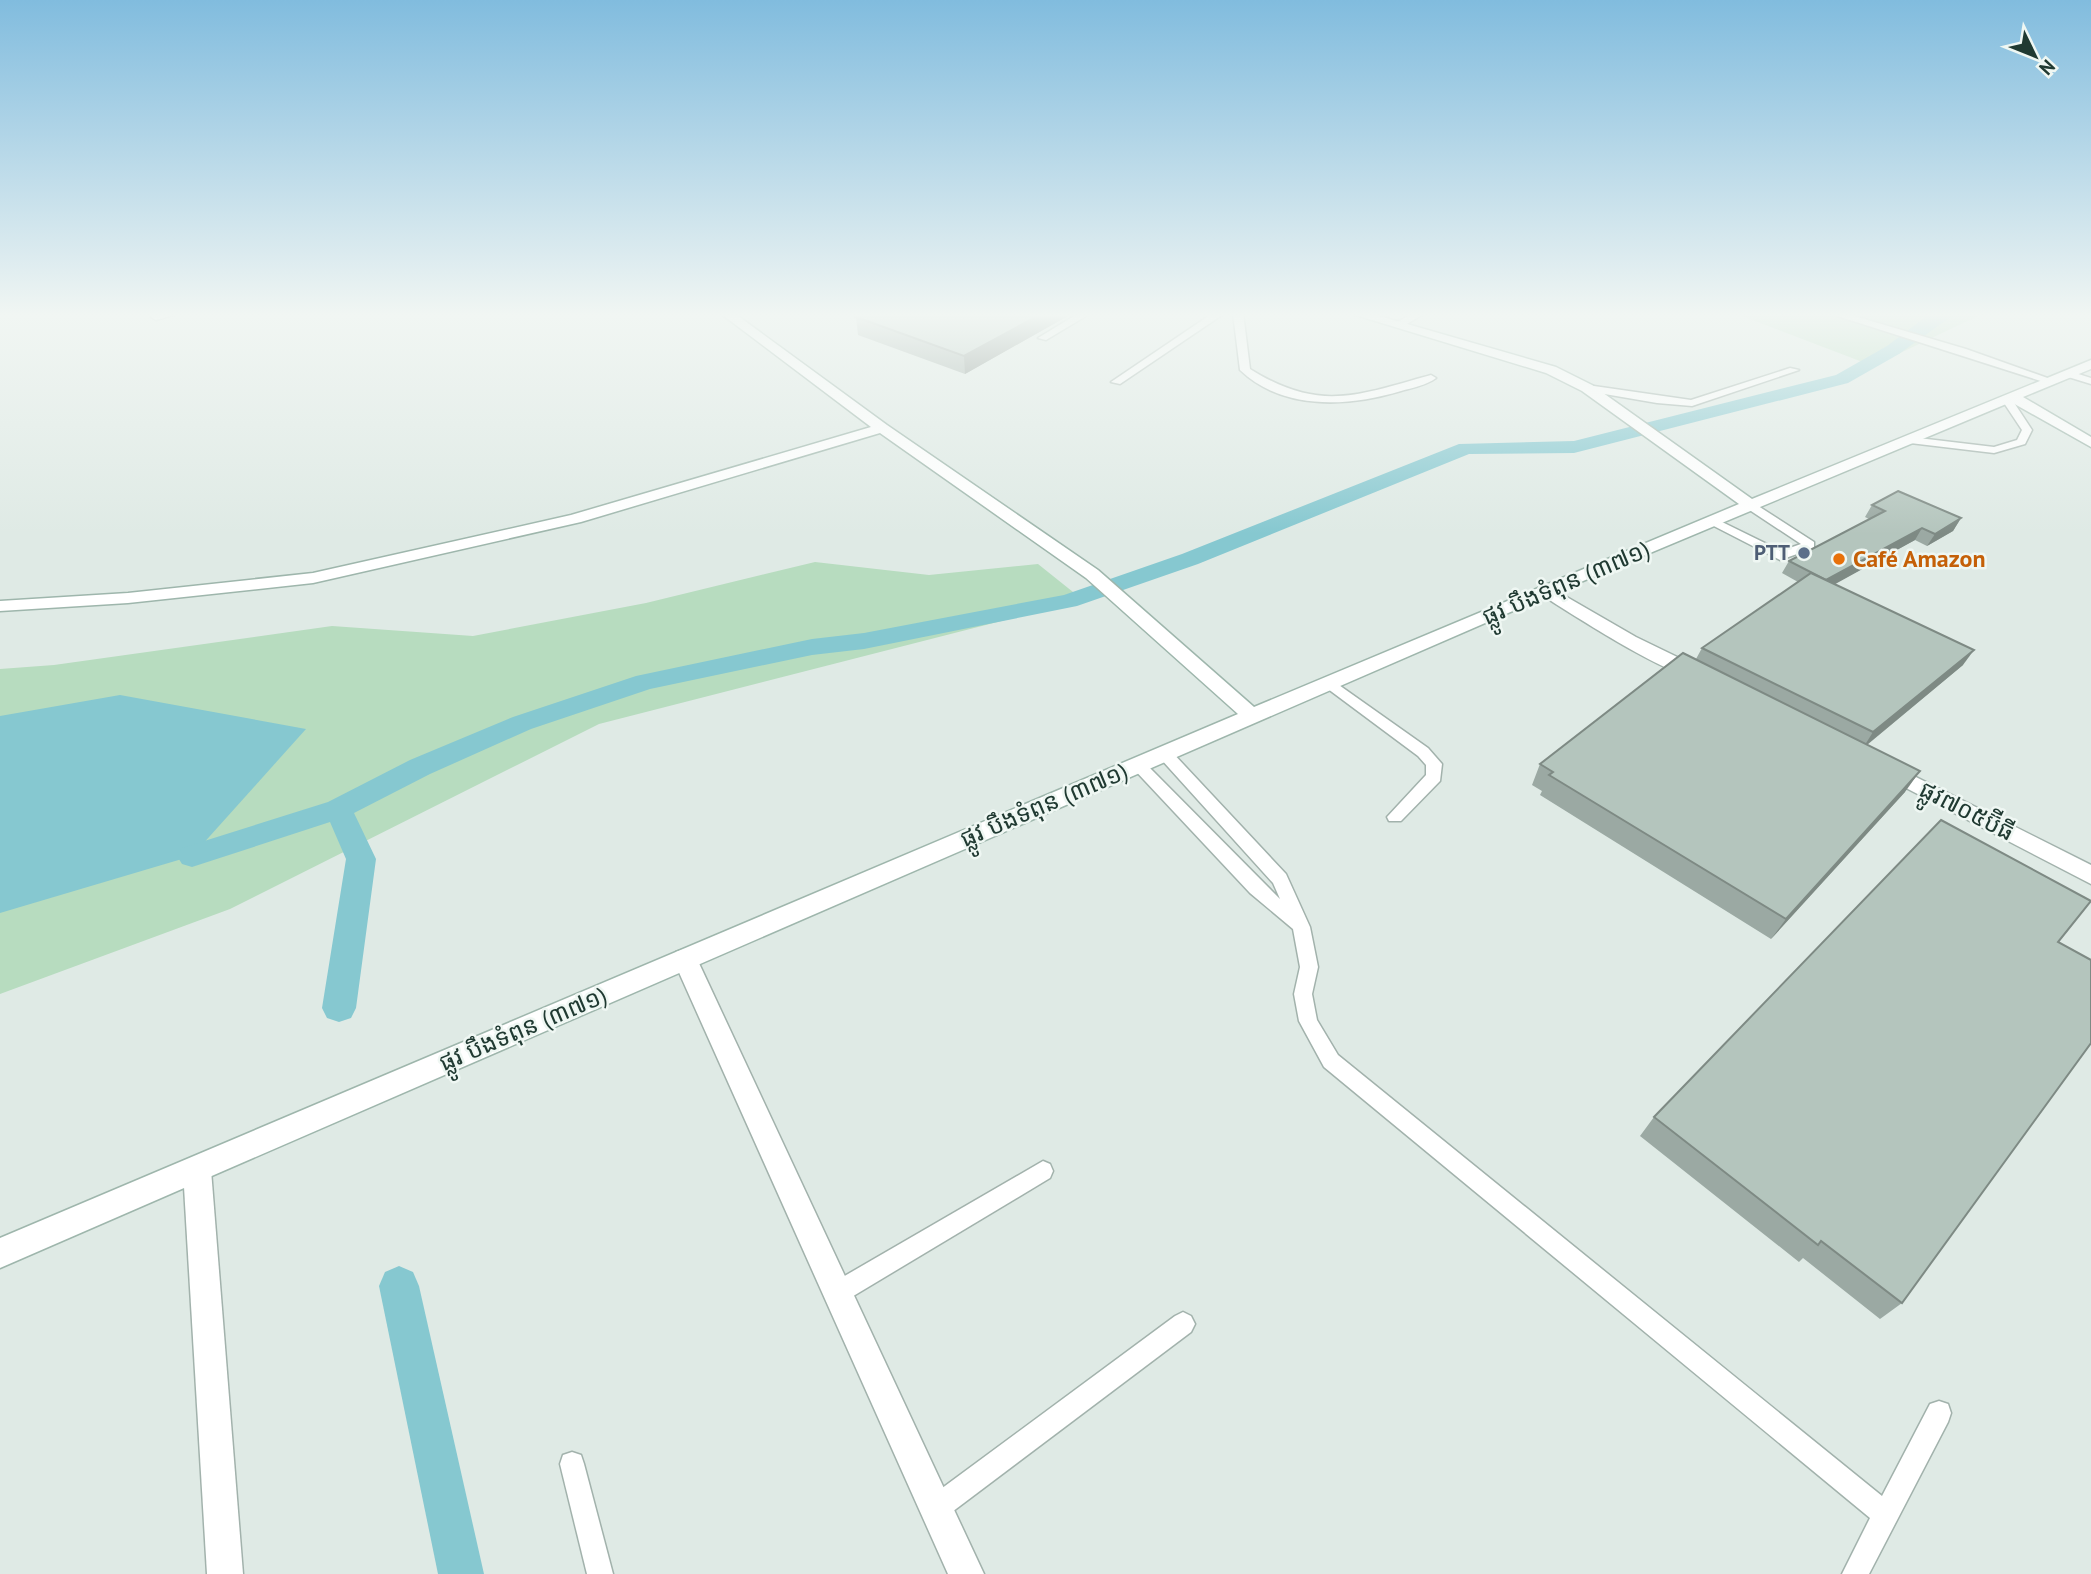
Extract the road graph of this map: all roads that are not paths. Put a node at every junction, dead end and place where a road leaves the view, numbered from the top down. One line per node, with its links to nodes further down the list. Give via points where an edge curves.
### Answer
1 (826, 386): 9 (street)
2 (1270, 386): 3 (lane, via 1328,401 1384,395)
3 (1408, 386)
4 (1583, 386): 7 (street)
5 (1743, 386): 7 (lane, via 1692,403)
6 (2040, 386): 8 (street, ផ្លូវ បឹងទំពុន (៣៧១))
7 (1587, 388): 12 (street)
8 (2010, 399): 10 (street, ផ្លូវ បឹងទំពុន (៣៧១)); 10 (lane, via 2028,430 2021,442 1994,450); 11 (street)
9 (882, 428): 15 (street, via 576,519 313,578); 18 (street, via 1092,574)
10 (1910, 440): 12 (street, ផ្លូវ បឹងទំពុន (៣៧១))
11 (2091, 443)
12 (1752, 506): 13 (street, ផ្លូវ បឹងទំពុន (៣៧១)); 13 (lane, via 1810,545 1780,556)
13 (1712, 522): 14 (street, ផ្លូវ បឹងទំពុន (៣៧១))
14 (1546, 590): 16 (street, ផ្លូវ បឹងទំពុន (៣៧១)); 17 (street, via 1630,641)
15 (0, 606)
16 (1329, 683): 18 (street, ផ្លូវ បឹងទំពុន (៣៧១)); 22 (lane, via 1434,764 1434,778)
17 (1715, 683)
18 (1252, 716): 19 (street, ផ្លូវ បឹងទំពុន (៣៧១))
19 (1165, 754): 21 (street, ផ្លូវ បឹងទំពុន (៣៧១)); 24 (lane, via 1280,879)
20 (1872, 762): 23 (street, ផ្លូវ៧០៥ប៊ីធី)
21 (1138, 765): 24 (lane, via 1256,888); 25 (street, ផ្លូវ បឹងទំពុន (៣៧១))
22 (1395, 817)
23 (2091, 875)
24 (1301, 927): 34 (lane, via 1308,967 1303,994 1308,1021 1331,1061)
25 (685, 959): 26 (street, ផ្លូវ បឹងទំពុន (៣៧១)); 29 (street)
26 (197, 1170): 28 (street, ផ្លូវ បឹងទំពុន (៣៧១)); 35 (street)
27 (1043, 1171): 29 (lane)
28 (0, 1253)
29 (837, 1293): 33 (street)
30 (1183, 1324): 33 (lane)
31 (1939, 1413): 34 (lane)
32 (572, 1464): 36 (lane)
33 (935, 1509): 37 (street)
34 (1886, 1515): 38 (lane)
35 (225, 1574)
36 (600, 1574)
37 (966, 1574)
38 (1854, 1574)

